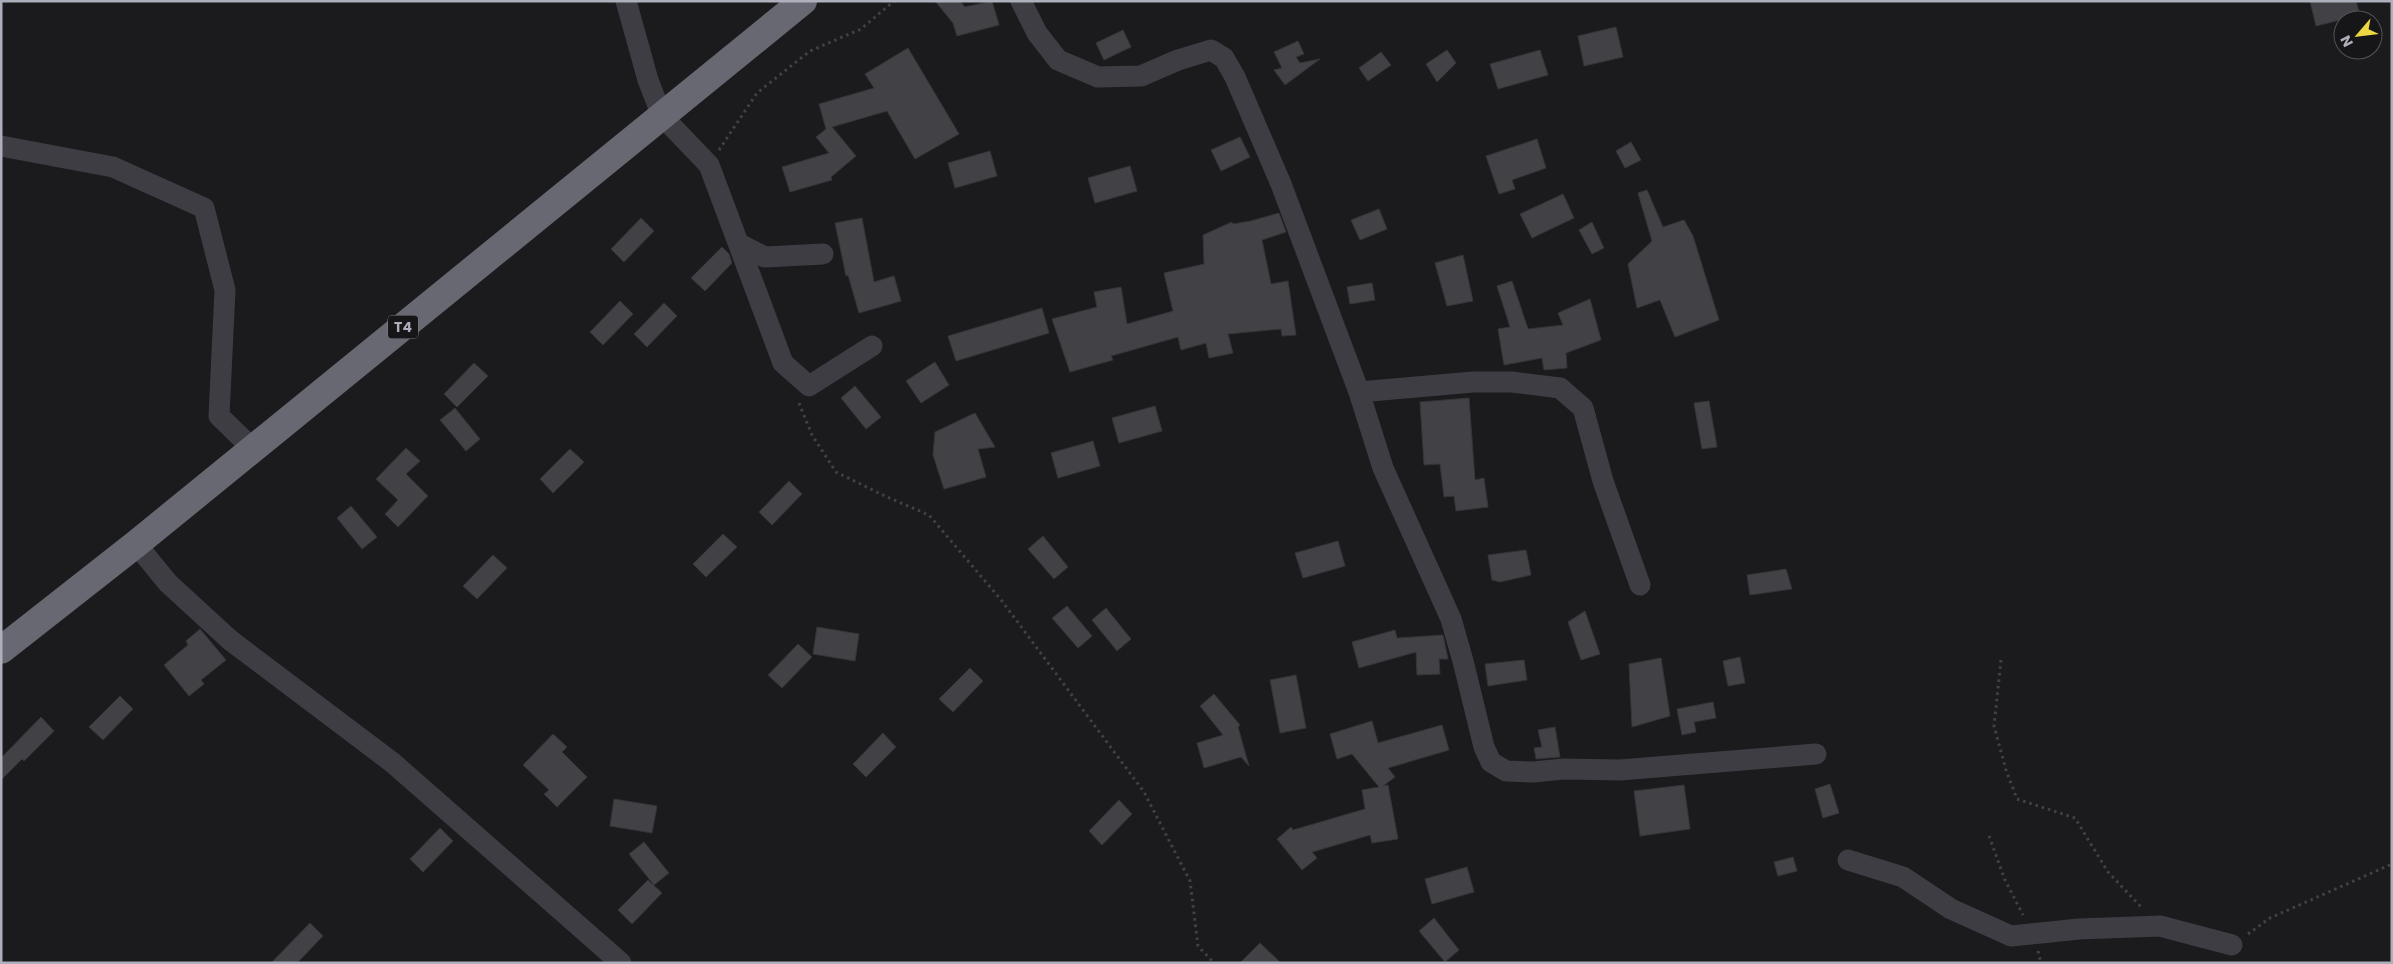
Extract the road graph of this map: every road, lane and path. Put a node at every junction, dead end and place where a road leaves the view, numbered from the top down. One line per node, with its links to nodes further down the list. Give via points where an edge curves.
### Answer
1 (626, 1): 5 (street, via 648,80)
2 (803, 1): 5 (highway, T4)
3 (894, 1): 7 (path, via 861,29 810,51 757,93)
4 (1021, 1): 11 (street, via 1037,33 1058,60 1098,77 1141,76 1211,50 1224,58 1281,184)
5 (662, 116): 7 (street); 13 (highway, T4)
6 (1, 146): 13 (street, via 113,167 204,208 225,290 219,416)
7 (709, 165): 8 (street)
8 (739, 244): 9 (street, via 765,257); 10 (street, via 783,363 810,386)
9 (823, 254)
10 (872, 346)
11 (1359, 392): 15 (street, via 1473,382 1512,382 1560,388 1583,408 1603,481); 18 (street, via 1383,468 1451,619 1484,747 1491,762 1506,771 1620,770)
12 (797, 399): 26 (path, via 812,435 836,472 929,515 1002,601 1144,792 1190,881 1198,946)
13 (252, 449): 14 (highway, T4)
14 (136, 544): 16 (highway, T4); 25 (street, via 168,583 230,640 393,763)
15 (1640, 585)
16 (1, 650)
17 (2001, 660): 22 (path, via 1994,726 2018,799 2075,818 2108,872)
18 (1816, 754)
19 (1989, 836): 23 (path, via 2005,880)
20 (1848, 860): 23 (street, via 1903,877 1951,910 2011,936)
21 (2392, 864): 24 (path, via 2270,918)
22 (2160, 926): 23 (street); 24 (street)
23 (2033, 934): 27 (path)
24 (2232, 945)
25 (621, 963)
26 (1214, 963)
27 (2040, 963)

